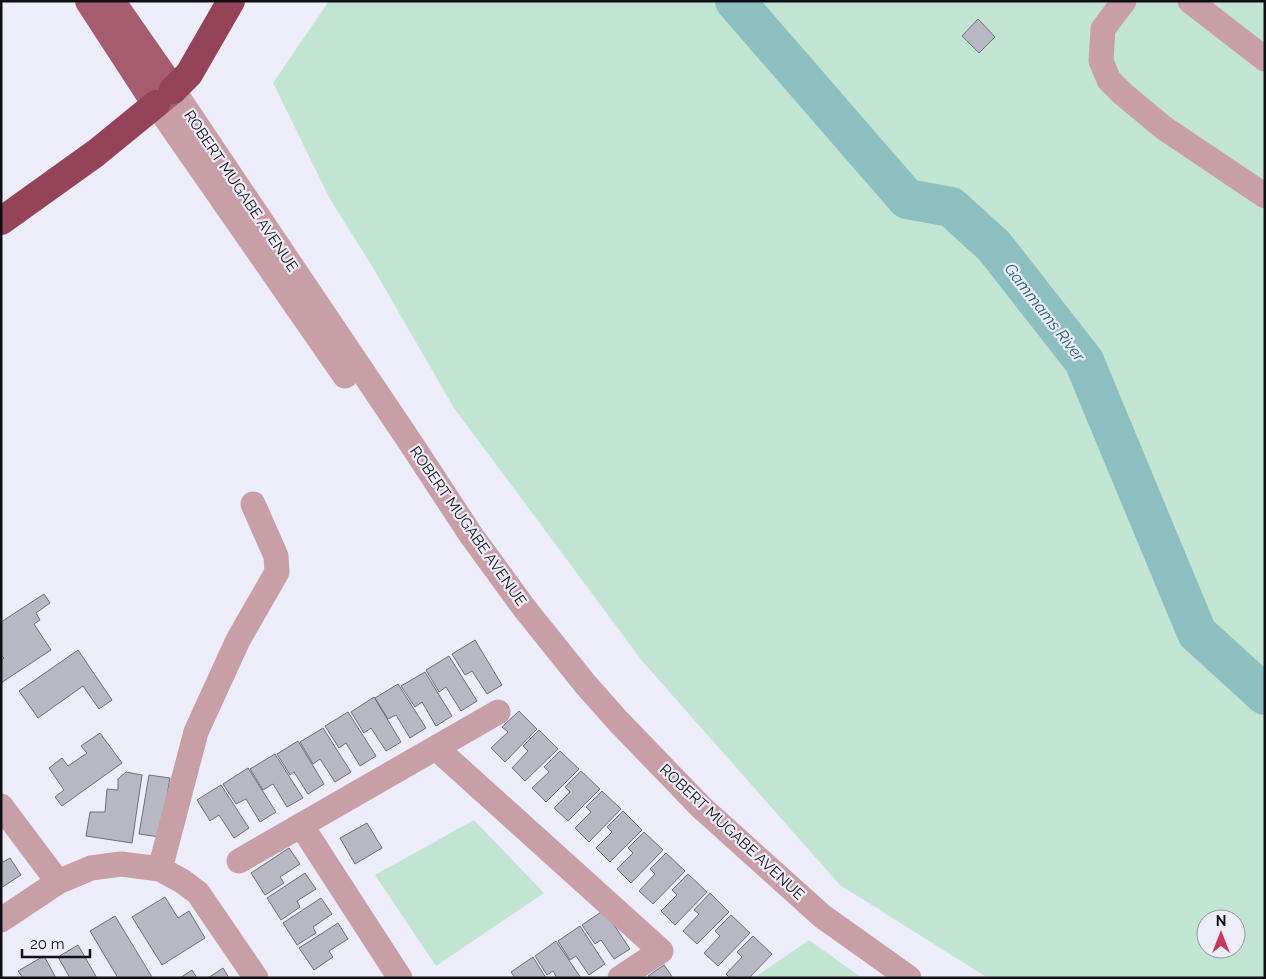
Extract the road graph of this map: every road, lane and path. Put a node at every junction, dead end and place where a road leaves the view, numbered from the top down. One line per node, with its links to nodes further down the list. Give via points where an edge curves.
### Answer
1 (89, 1): 6 (main road, ROBERT MUGABE AVENUE)
2 (111, 1): 6 (main road, ROBERT MUGABE AVENUE)
3 (231, 1): 8 (highway, via 189,74)
4 (1124, 1): 9 (street, via 1103,29 1100,61 1109,80 1164,128)
5 (1190, 1): 7 (street)
6 (119, 30): 8 (main road, ROBERT MUGABE AVENUE)
7 (1265, 59)
8 (164, 97): 10 (highway, via 96,153); 23 (street, ROBERT MUGABE AVENUE, via 480,570 548,658 692,817 824,933); 24 (street, ROBERT MUGABE AVENUE, via 404,434 471,535 586,685 701,807 822,916)
9 (1265, 196)
10 (1, 221)
11 (253, 504): 17 (street, via 276,556 276,572 238,640 196,732)
12 (498, 712): 13 (street)
13 (436, 748): 15 (street); 22 (street, via 661,952)
14 (1, 806): 18 (street)
15 (301, 825): 16 (street); 21 (street)
16 (239, 861)
17 (160, 869): 18 (street, via 121,864 91,868); 20 (street, via 198,893)
18 (58, 882): 19 (street)
19 (1, 920)
20 (256, 978)
21 (400, 978)
22 (620, 978)
23 (884, 978)
24 (909, 978)

